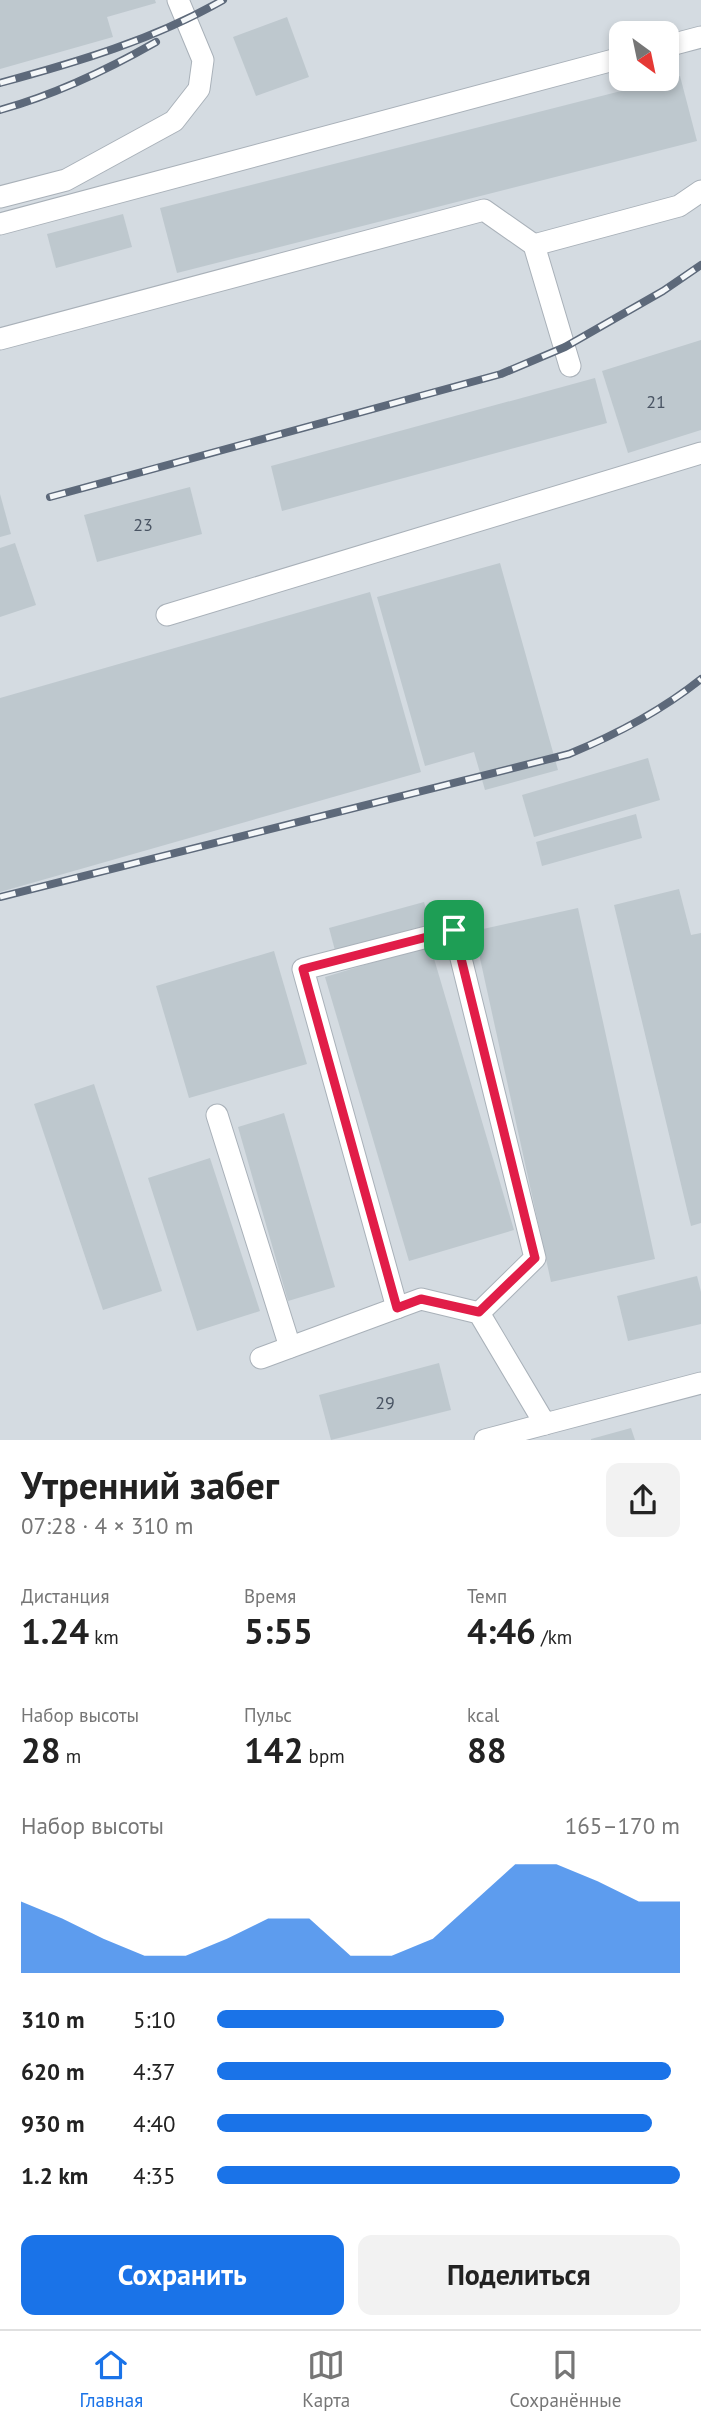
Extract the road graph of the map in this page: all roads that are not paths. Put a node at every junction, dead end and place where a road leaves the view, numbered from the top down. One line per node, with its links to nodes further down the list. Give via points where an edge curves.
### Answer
1 (178, 0): 6 (lane, via 203,60 199,89 174,121 66,180)
2 (701, 37): 3 (lane)
3 (679, 43)
4 (609, 61): 7 (lane)
5 (701, 191): 8 (lane, via 679,206)
6 (0, 197)
7 (0, 224)
8 (534, 246): 9 (lane, via 484,210); 10 (lane)
9 (0, 339)
10 (570, 366)
11 (701, 453): 12 (lane)
12 (167, 615)
13 (217, 1115): 16 (lane)
14 (397, 1308): 15 (lane, via 421,1299); 15 (lane, via 303,969 454,930 535,1258); 16 (lane)
15 (479, 1312): 19 (lane)
16 (290, 1347): 17 (lane)
17 (261, 1358)
18 (701, 1383): 19 (lane)
19 (545, 1424): 20 (lane)
20 (485, 1440)

